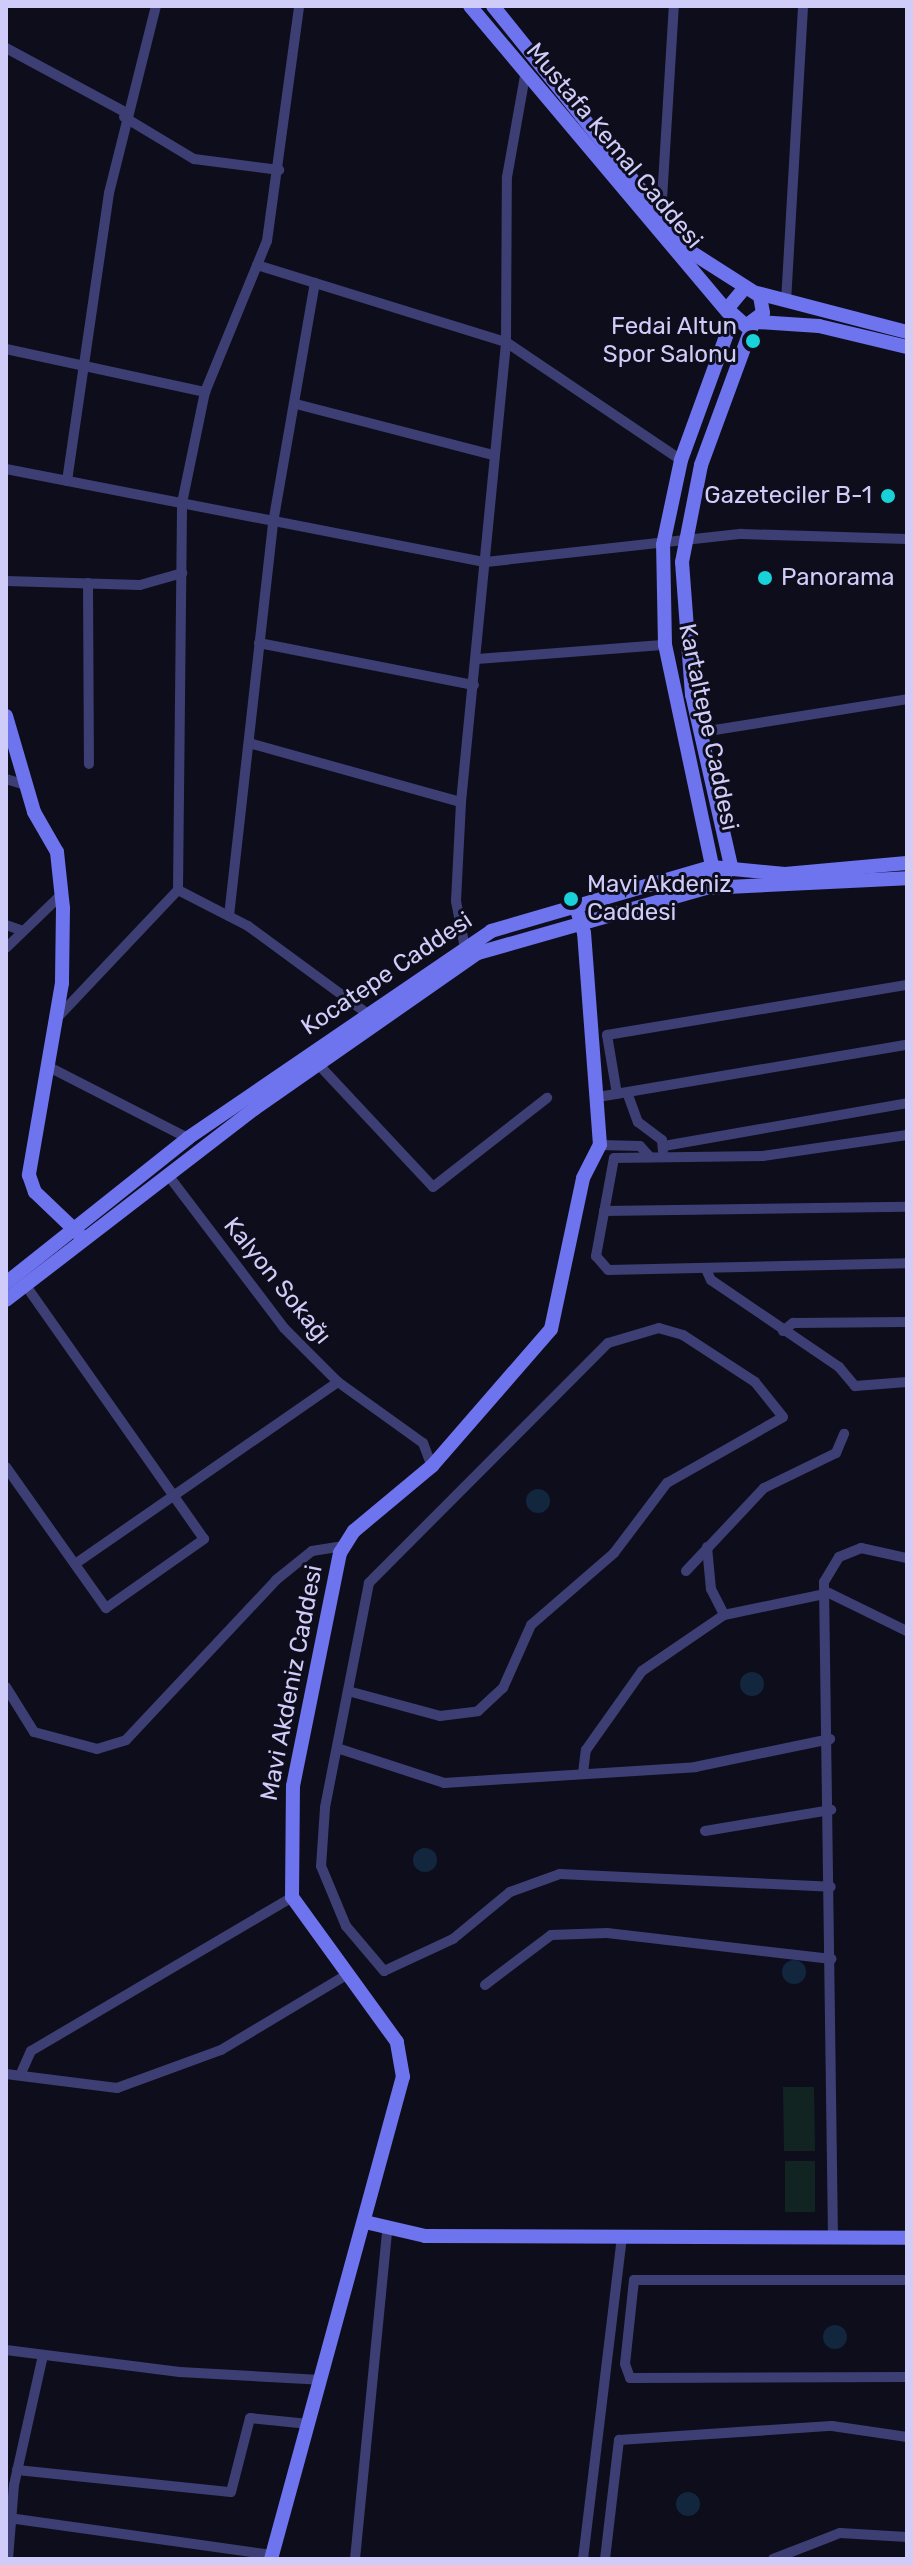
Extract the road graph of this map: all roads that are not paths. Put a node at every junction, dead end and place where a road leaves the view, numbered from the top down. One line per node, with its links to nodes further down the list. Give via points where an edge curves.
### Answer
1 (154, 6): 9 (street)
2 (299, 6): 10 (street)
3 (470, 6): 8 (main road, Mustafa Kemal Caddesi)
4 (493, 6): 11 (main road, Mustafa Kemal Caddesi)
5 (674, 6): 11 (street)
6 (803, 6): 15 (street)
7 (6, 48): 9 (street)
8 (525, 76): 16 (main road, Mustafa Kemal Caddesi); 19 (street, via 507,177)
9 (124, 114): 10 (street, via 194,159); 22 (street)
10 (279, 170): 12 (street)
11 (661, 216): 14 (main road, Mustafa Kemal Caddesi, via 703,264)
12 (257, 265): 13 (street); 23 (street)
13 (315, 283): 19 (street); 24 (street)
14 (750, 291): 15 (main road, Mustafa Kemal Caddesi); 16 (main road, Kartaltepe Caddesi, via 730,298); 17 (main road, via 764,307)
15 (786, 302): 18 (main road, Mustafa Kemal Caddesi)
16 (730, 316): 17 (main road); 26 (main road, Kartaltepe Caddesi)
17 (755, 323): 20 (main road, via 819,326); 32 (main road, Kartaltepe Caddesi, via 706,451)
18 (907, 332)
19 (506, 342): 25 (street); 26 (street)
20 (907, 347)
21 (6, 349): 22 (street)
22 (84, 364): 23 (street); 28 (street)
23 (205, 392): 29 (street)
24 (296, 404): 25 (street); 30 (street)
25 (493, 455): 34 (street)
26 (681, 460): 33 (main road, Kartaltepe Caddesi)
27 (6, 469): 28 (street)
28 (67, 481): 29 (street)
29 (182, 503): 30 (street); 35 (street)
30 (273, 523): 34 (street); 38 (street)
31 (907, 539): 32 (street, via 741,534)
32 (684, 542): 33 (street); 44 (main road, Kartaltepe Caddesi, via 682,624)
33 (663, 545): 34 (street); 39 (main road, Kartaltepe Caddesi)
34 (486, 562): 40 (street)
35 (182, 573): 37 (street, via 140,585); 55 (street, via 173,821)
36 (6, 581): 37 (street)
37 (88, 583): 46 (street)
38 (259, 643): 41 (street); 45 (street)
39 (665, 645): 40 (street); 52 (main road, Kartaltepe Caddesi)
40 (477, 659): 41 (street)
41 (474, 685): 49 (street)
42 (907, 699): 44 (street)
43 (6, 716): 48 (main road)
44 (702, 732): 51 (main road, Kartaltepe Caddesi)
45 (249, 743): 49 (street); 58 (street)
46 (89, 764)
47 (6, 779): 48 (street)
48 (26, 785): 56 (main road, via 57,852)
49 (461, 802): 62 (street, via 456,901)
50 (907, 863): 51 (main road, Kocatepe Caddesi, via 785,874)
51 (731, 866): 52 (main road, Kocatepe Caddesi); 54 (main road)
52 (712, 867): 54 (main road, Kartaltepe Caddesi); 57 (main road, Kocatepe Caddesi)
53 (907, 878): 54 (main road, Kocatepe Caddesi)
54 (716, 887): 59 (main road, Kocatepe Caddesi)
55 (178, 890): 58 (street); 66 (street)
56 (62, 894): 61 (street); 66 (main road)
57 (575, 904): 59 (main road, Mavi Akdeniz Caddesi); 62 (main road, Kocatepe Caddesi)
58 (229, 916): 65 (street)
59 (581, 921): 68 (main road, Kocatepe Caddesi, via 478,953); 71 (main road, Mavi Akdeniz Caddesi)
60 (6, 925): 61 (street)
61 (23, 931): 63 (street)
62 (464, 943): 65 (main road, Kocatepe Caddesi)
63 (6, 948)
64 (907, 985): 70 (street, via 607,1035)
65 (365, 1012): 75 (main road, Kocatepe Caddesi)
66 (56, 1019): 69 (main road)
67 (907, 1045): 70 (street)
68 (318, 1064): 72 (street, via 433,1187); 79 (main road, Kocatepe Caddesi)
69 (47, 1066): 75 (street); 82 (main road, via 29,1175)
70 (622, 1095): 71 (street); 77 (street)
71 (598, 1097): 76 (main road, Mavi Akdeniz Caddesi)
72 (547, 1098)
73 (907, 1103): 77 (street)
74 (907, 1135): 77 (street, via 763,1156)
75 (188, 1138): 82 (main road, Kocatepe Caddesi)
76 (600, 1145): 78 (street, via 640,1146); 94 (main road, Mavi Akdeniz Caddesi, via 591,1151 583,1178 551,1329)
77 (663, 1151): 78 (street)
78 (650, 1157): 81 (street, via 614,1158)
79 (168, 1175): 83 (main road, Kocatepe Caddesi); 91 (street, Kalyon Sokağı, via 284,1328)
80 (907, 1207): 81 (street)
81 (604, 1211): 85 (street, via 596,1256 602,1268)
82 (72, 1228): 83 (main road); 86 (main road, Kocatepe Caddesi)
83 (85, 1239): 87 (main road, Kocatepe Caddesi)
84 (907, 1263): 85 (street)
85 (706, 1269): 90 (street, via 711,1280)
86 (6, 1283)
87 (27, 1287): 88 (main road, Kocatepe Caddesi); 96 (street)
88 (6, 1300)
89 (907, 1322): 90 (street, via 793,1323)
90 (783, 1331): 92 (street, via 855,1386)
91 (338, 1382): 94 (street, Kalyon Sokağı, via 423,1443); 96 (street)
92 (907, 1382)
93 (844, 1434): 98 (street, via 836,1453 764,1488)
94 (432, 1466): 97 (main road, Mavi Akdeniz Caddesi)
95 (6, 1467): 100 (street)
96 (175, 1498): 100 (street); 100 (street, via 204,1539 106,1608)
97 (344, 1546): 105 (street, via 312,1551 276,1580 144,1725 97,1749 34,1732); 113 (main road, Mavi Akdeniz Caddesi, via 293,1786)
98 (707, 1547): 101 (street); 103 (street, via 711,1589)
99 (907, 1558): 102 (street, via 880,1548 839,1557 824,1582)
100 (75, 1564)
101 (686, 1571)
102 (829, 1593): 103 (street); 104 (street); 107 (street)
103 (724, 1615): 109 (street, via 642,1671 586,1750)
104 (907, 1631)
105 (6, 1687)
106 (348, 1691): 106 (street, via 369,1583 608,1343 659,1328 683,1335 781,1408 773,1426 707,1454 667,1483 614,1553 531,1625 503,1688 478,1711 440,1716); 108 (street)
107 (830, 1739): 109 (street, via 695,1767); 110 (street)
108 (337, 1748): 109 (street, via 444,1783); 112 (street, via 321,1866 346,1926 384,1971 453,1939 510,1892 560,1874)
109 (583, 1773)
110 (831, 1810): 111 (street); 112 (street)
111 (705, 1831)
112 (831, 1887): 114 (street)
113 (292, 1897): 115 (main road); 117 (street, via 31,2051)
114 (831, 1959): 116 (street, via 607,1933 551,1935); 122 (street)
115 (348, 1974): 117 (street, via 221,2050 117,2088); 119 (main road, via 403,2058 398,2102)
116 (485, 1985)
117 (22, 2071): 118 (street)
118 (6, 2074)
119 (365, 2222): 120 (main road); 128 (main road)
120 (387, 2231): 121 (main road); 137 (street)
121 (622, 2237): 122 (main road); 138 (street)
122 (833, 2238): 123 (main road)
123 (907, 2238)
124 (907, 2280): 127 (street, via 634,2280 625,2364 630,2378)
125 (6, 2350): 126 (street)
126 (43, 2355): 128 (street); 131 (street)
127 (907, 2377)
128 (321, 2380): 129 (main road)
129 (309, 2424): 131 (street, via 250,2418 231,2492); 135 (main road)
130 (907, 2437): 139 (street, via 832,2426 619,2440)
131 (17, 2470): 132 (street)
132 (10, 2485): 133 (street)
133 (9, 2518): 135 (street); 136 (street)
134 (907, 2537): 140 (street, via 840,2533)
135 (272, 2557)
136 (8, 2559)
137 (355, 2559)
138 (583, 2559)
139 (605, 2559)
140 (773, 2559)

